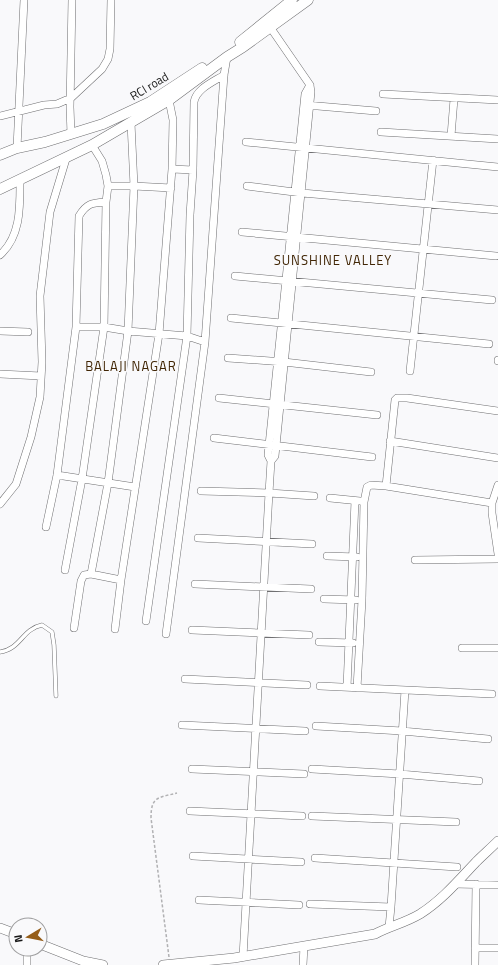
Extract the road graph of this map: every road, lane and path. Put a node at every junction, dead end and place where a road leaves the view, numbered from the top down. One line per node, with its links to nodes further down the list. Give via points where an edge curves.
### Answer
1 (24, 0): 16 (street)
2 (72, 0): 10 (street)
3 (111, 0): 10 (street, via 108,60)
4 (292, 0): 20 (main road, RCI road, via 229,51 150,102 103,124)
5 (308, 0): 6 (main road)
6 (270, 28): 7 (main road); 14 (street, via 310,85)
7 (227, 57): 8 (street); 12 (main road)
8 (224, 75): 32 (street, via 195,97); 62 (street)
9 (383, 94): 11 (street)
10 (71, 98): 16 (street, via 57,104); 20 (street)
11 (454, 99): 13 (street); 21 (street)
12 (169, 100): 18 (main road); 31 (street, via 172,120)
13 (498, 100)
14 (308, 105): 15 (street); 26 (street)
15 (376, 111)
16 (19, 112): 17 (street); 25 (street)
17 (0, 116)
18 (131, 123): 24 (main road); 35 (street)
19 (381, 132): 21 (street)
20 (71, 134): 25 (main road, RCI road)
21 (451, 136): 22 (street)
22 (498, 139)
23 (246, 142): 26 (street)
24 (92, 145): 28 (main road); 34 (street, via 102,161)
25 (18, 148): 27 (main road, RCI road)
26 (303, 148): 29 (street); 39 (street)
27 (0, 155)
28 (66, 159): 33 (main road); 69 (street, via 50,212 40,296)
29 (433, 160): 30 (street); 41 (street)
30 (498, 167)
31 (172, 169): 32 (street); 37 (street)
32 (193, 170): 60 (street)
33 (20, 180): 38 (main road); 46 (street, via 18,223 7,249)
34 (108, 186): 35 (street); 40 (street)
35 (134, 186): 37 (street); 57 (street)
36 (247, 186): 39 (street)
37 (171, 188): 59 (street)
38 (0, 189)
39 (298, 192): 41 (street); 44 (street)
40 (106, 202): 54 (street); 55 (street, via 88,205 80,216)
41 (429, 204): 42 (street); 45 (street)
42 (498, 210)
43 (242, 232): 44 (street)
44 (294, 237): 45 (street); 49 (street)
45 (424, 248): 47 (street); 50 (street)
46 (0, 255)
47 (496, 256)
48 (235, 276): 49 (street)
49 (289, 281): 50 (street); 53 (street)
50 (418, 292): 51 (street); 61 (street)
51 (492, 300)
52 (231, 318): 53 (street)
53 (285, 324): 61 (street); 65 (street)
54 (104, 327): 55 (street); 57 (street); 80 (street)
55 (76, 328): 79 (street)
56 (0, 331): 58 (street)
57 (128, 331): 59 (street); 81 (street)
58 (28, 332)
59 (159, 334): 60 (street); 84 (street)
60 (187, 336): 62 (street); 113 (street)
61 (414, 336): 63 (street); 66 (street)
62 (205, 342): 118 (street)
63 (489, 344)
64 (228, 358): 65 (street)
65 (281, 362): 67 (street); 71 (street)
66 (410, 371)
67 (371, 372)
68 (0, 374): 69 (street)
69 (41, 376): 92 (street, via 40,397 31,437 16,484)
70 (219, 398): 71 (street)
71 (277, 405): 73 (street); 76 (street)
72 (498, 411): 75 (street, via 398,398)
73 (377, 415)
74 (214, 438): 76 (street)
75 (390, 441): 78 (street); 83 (street)
76 (272, 445): 77 (street); 86 (street, via 275,456 271,460)
77 (372, 457)
78 (498, 458)
79 (57, 475): 80 (street); 94 (street)
80 (82, 479): 81 (street); 104 (street)
81 (108, 483): 84 (street); 105 (street)
82 (498, 485): 91 (street)
83 (386, 486): 90 (street, via 367,487); 91 (street)
84 (136, 487): 106 (street)
85 (201, 491): 86 (street)
86 (270, 493): 87 (street); 96 (street)
87 (314, 496)
88 (330, 498): 89 (street)
89 (355, 501): 90 (street); 100 (street)
90 (364, 502): 101 (street)
91 (492, 503): 93 (street)
92 (0, 504)
93 (495, 513): 98 (street)
94 (46, 527)
95 (198, 538): 96 (street)
96 (267, 542): 97 (street); 108 (street)
97 (312, 544)
98 (498, 554)
99 (327, 556): 100 (street)
100 (353, 557): 101 (street); 111 (street)
101 (363, 558): 112 (street)
102 (498, 559): 103 (street)
103 (415, 560)
104 (65, 570)
105 (91, 574): 106 (street); 114 (street, via 84,575 81,582)
106 (121, 580): 115 (street)
107 (195, 584): 108 (street)
108 (264, 588): 109 (street); 117 (street)
109 (311, 590)
110 (324, 599): 111 (street)
111 (352, 600): 112 (street); 121 (street)
112 (362, 600): 122 (street)
113 (146, 621)
114 (74, 628)
115 (116, 629)
116 (192, 630): 117 (street)
117 (262, 633): 119 (street); 127 (street)
118 (166, 634)
119 (309, 635)
120 (319, 642): 121 (street)
121 (349, 643): 122 (street); 130 (street)
122 (359, 644): 131 (street)
123 (462, 648): 124 (street)
124 (498, 648)
125 (0, 652): 134 (lane, via 17,645 29,630 37,626 42,625 52,632)
126 (185, 679): 127 (street)
127 (259, 683): 128 (street); 137 (street)
128 (307, 685)
129 (320, 686): 130 (street)
130 (347, 687): 131 (street)
131 (357, 688): 132 (street)
132 (405, 690): 133 (street); 139 (street)
133 (492, 694)
134 (56, 696)
135 (182, 725): 137 (street)
136 (316, 726): 139 (street)
137 (256, 728): 138 (street); 143 (street)
138 (305, 730)
139 (402, 732): 140 (street); 145 (street)
140 (488, 739)
141 (192, 769): 143 (street)
142 (312, 769): 145 (street)
143 (253, 772): 144 (street); 149 (street)
144 (304, 774)
145 (400, 774): 146 (street); 152 (street)
146 (479, 781)
147 (177, 793): 176 (path, via 157,799 151,807)
148 (190, 811): 149 (street)
149 (251, 814): 150 (street); 157 (street)
150 (302, 816)
151 (312, 816): 152 (street)
152 (397, 819): 153 (street); 159 (street)
153 (456, 822)
154 (498, 841): 161 (street)
155 (193, 856): 157 (street)
156 (316, 858): 159 (street)
157 (248, 860): 158 (street); 165 (street)
158 (301, 862)
159 (394, 862): 160 (street); 168 (street)
160 (457, 867)
161 (455, 884): 162 (street); 169 (street, via 420,914)
162 (476, 884): 163 (street); 172 (street)
163 (498, 885)
164 (199, 900): 165 (street)
165 (246, 903): 167 (street); 174 (street)
166 (310, 904): 168 (street)
167 (299, 905)
168 (391, 907): 169 (street)
169 (389, 927): 170 (street, via 375,934)
170 (304, 946): 174 (street); 177 (street)
171 (48, 947): 175 (street, via 83,961)
172 (475, 948): 173 (street); 178 (street)
173 (498, 948)
174 (243, 957): 176 (street)
175 (103, 965)
176 (166, 965)
177 (303, 965)
178 (475, 965)

